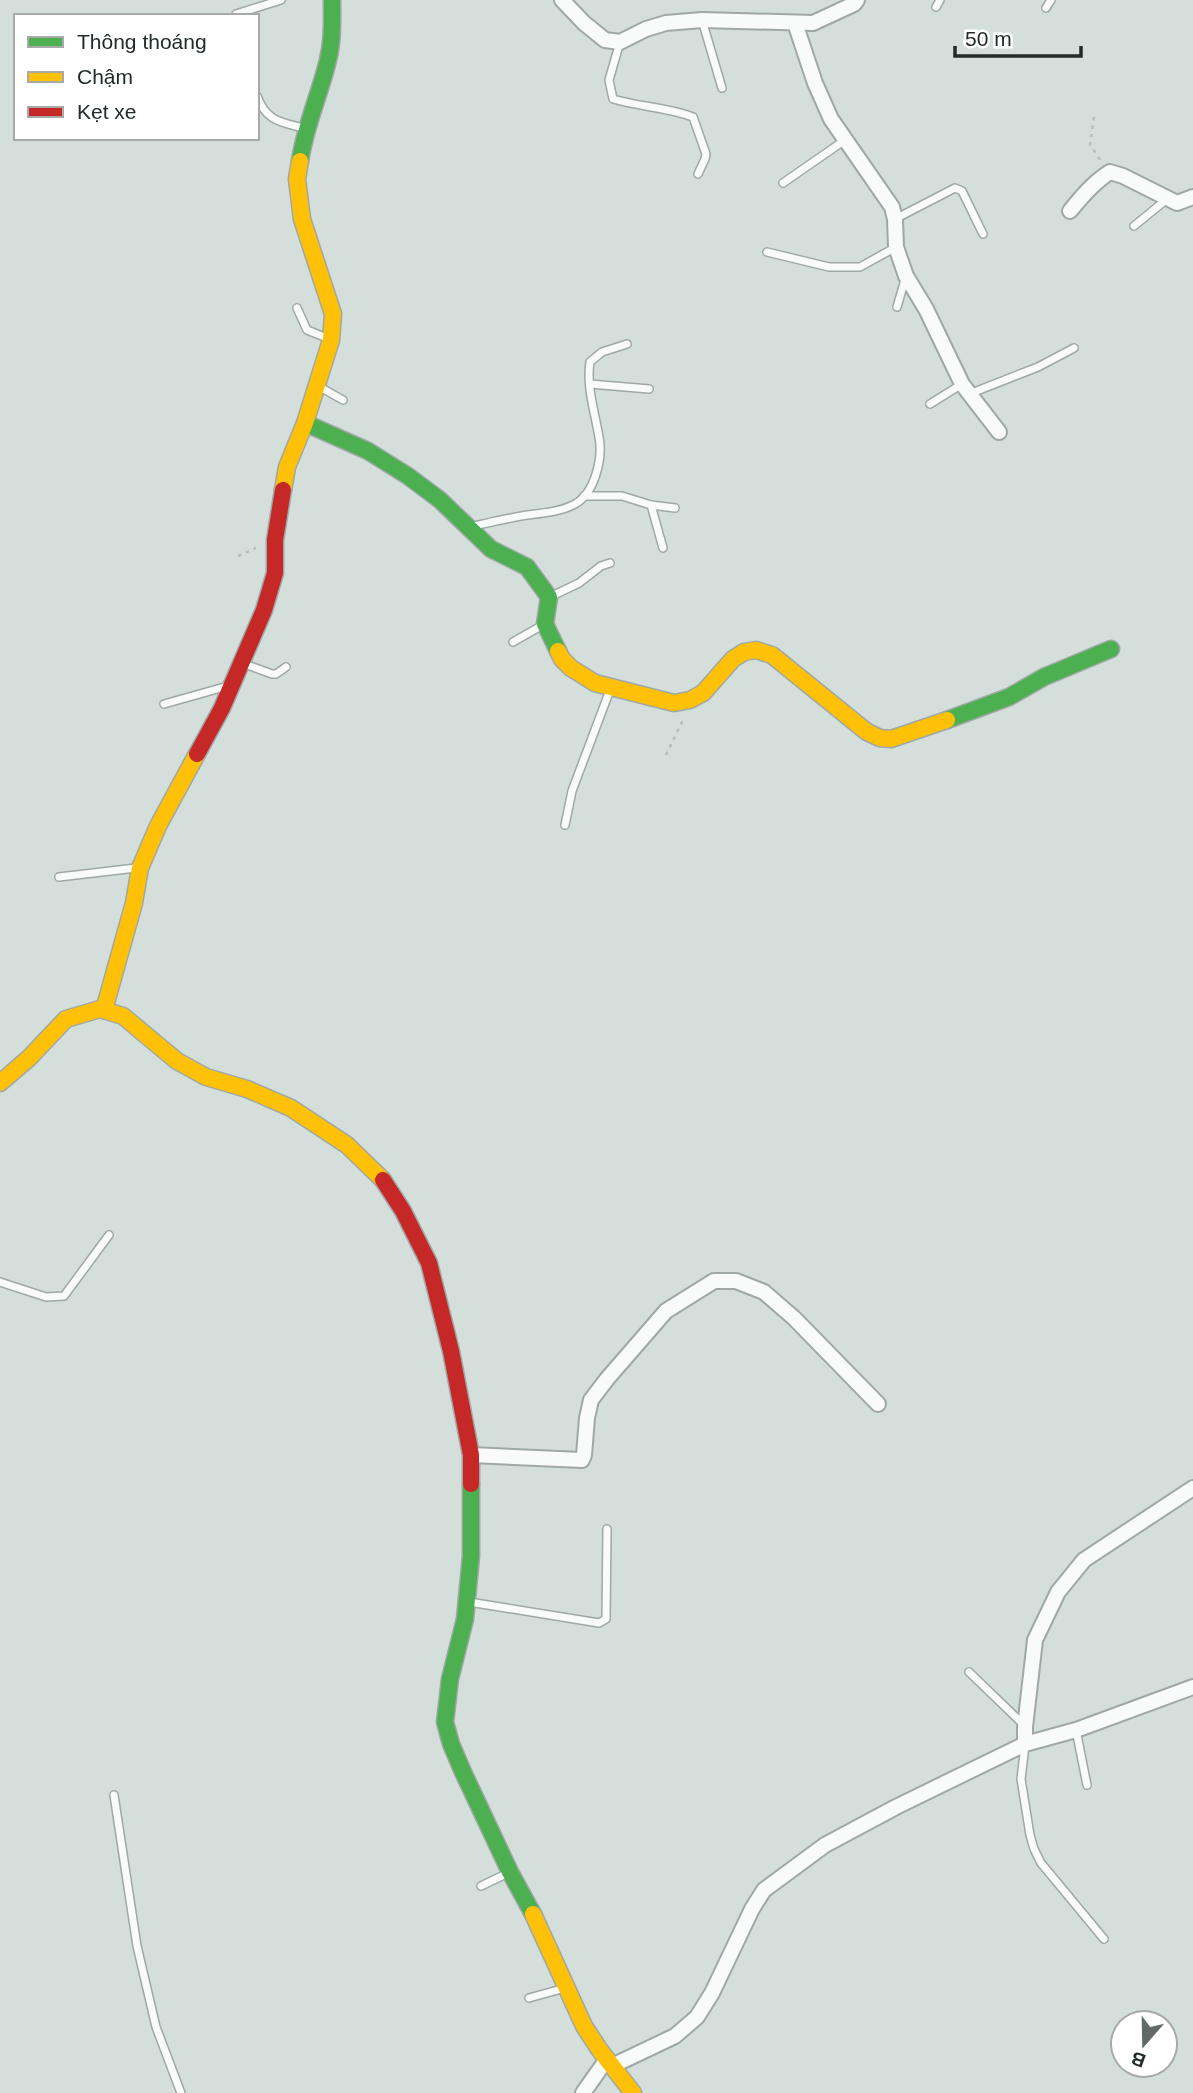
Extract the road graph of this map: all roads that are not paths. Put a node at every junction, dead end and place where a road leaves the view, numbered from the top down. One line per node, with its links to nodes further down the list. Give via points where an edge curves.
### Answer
1 (281, 0): 7 (lane)
2 (332, 0): 13 (street, via 328,60)
3 (562, 0): 10 (street, via 605,40)
4 (858, 0): 9 (street, via 813,23)
5 (1051, 0): 6 (lane)
6 (1045, 8)
7 (236, 14)
8 (702, 20): 9 (street); 10 (street, via 666,23); 11 (lane)
9 (795, 23): 14 (street, via 815,83)
10 (620, 42): 15 (lane, via 609,80 613,99 693,117 706,154)
11 (722, 88)
12 (259, 100): 13 (lane, via 271,117)
13 (306, 130): 28 (street, via 298,193 333,314)
14 (845, 140): 16 (lane); 20 (street, via 883,191)
15 (698, 174)
16 (783, 183)
17 (1193, 197): 18 (street, via 1177,203)
18 (1167, 199): 19 (street, via 1110,172); 21 (lane)
19 (1070, 211)
20 (895, 219): 22 (lane, via 955,188 962,191); 23 (street)
21 (1134, 226)
22 (984, 234)
23 (897, 247): 24 (lane, via 860,267 829,267); 25 (street)
24 (767, 252)
25 (906, 276): 26 (lane); 34 (street)
26 (897, 307)
27 (297, 308): 28 (lane, via 307,330)
28 (331, 340): 32 (street)
29 (627, 344): 31 (lane, via 602,352 590,362)
30 (1074, 348): 34 (lane, via 1038,367)
31 (590, 384): 33 (lane); 39 (lane, via 601,449 598,473)
32 (317, 386): 35 (lane); 37 (street)
33 (649, 389)
34 (965, 389): 36 (lane); 38 (street)
35 (343, 400)
36 (930, 404)
37 (305, 423): 42 (street, via 368,451 408,476); 49 (street, via 282,492 275,573)
38 (999, 432)
39 (584, 496): 40 (lane, via 622,496); 42 (lane, via 558,510)
40 (651, 505): 41 (lane); 43 (lane)
41 (675, 508)
42 (469, 527): 45 (street, via 491,549 527,567)
43 (663, 548)
44 (610, 563): 45 (lane)
45 (549, 597): 46 (street)
46 (545, 624): 47 (lane); 52 (street, via 571,668)
47 (513, 642)
48 (1111, 649): 52 (street, via 978,710 891,739 867,732 760,649 740,652 705,691 685,703)
49 (241, 663): 50 (lane, via 272,674); 51 (street)
50 (286, 667)
51 (232, 685): 53 (lane); 55 (street)
52 (612, 686): 54 (lane, via 572,790)
53 (164, 704)
54 (565, 825)
55 (140, 868): 56 (lane); 57 (street)
56 (59, 877)
57 (104, 1010): 58 (street, via 66,1019); 62 (street, via 123,1016 177,1061 206,1077 291,1108 347,1145 380,1175 429,1263)
58 (0, 1083)
59 (109, 1235): 60 (lane, via 64,1296 46,1297)
60 (0, 1282)
61 (878, 1404): 62 (street, via 764,1292 736,1281 714,1281 666,1311 599,1389 591,1400 582,1460)
62 (471, 1455): 65 (street)
63 (1193, 1488): 68 (street, via 1084,1560 1058,1592 1035,1640)
64 (607, 1529): 65 (lane, via 604,1622)
65 (467, 1602): 73 (street, via 445,1721 463,1772)
66 (969, 1672): 68 (lane)
67 (1193, 1687): 69 (street)
68 (1025, 1727): 70 (street)
69 (1076, 1730): 70 (street); 71 (lane)
70 (1025, 1745): 75 (lane, via 1021,1779 1034,1849); 78 (street, via 825,1845 773,1882 752,1909 697,2017 675,2036)
71 (1087, 1785)
72 (114, 1795): 79 (lane, via 137,1946 156,2027)
73 (510, 1872): 74 (lane); 76 (street)
74 (481, 1886)
75 (1104, 1939)
76 (565, 1987): 77 (lane); 78 (street)
77 (529, 1998)
78 (609, 2063): 80 (street); 81 (street)
79 (181, 2093)
80 (583, 2093)
81 (633, 2093)

